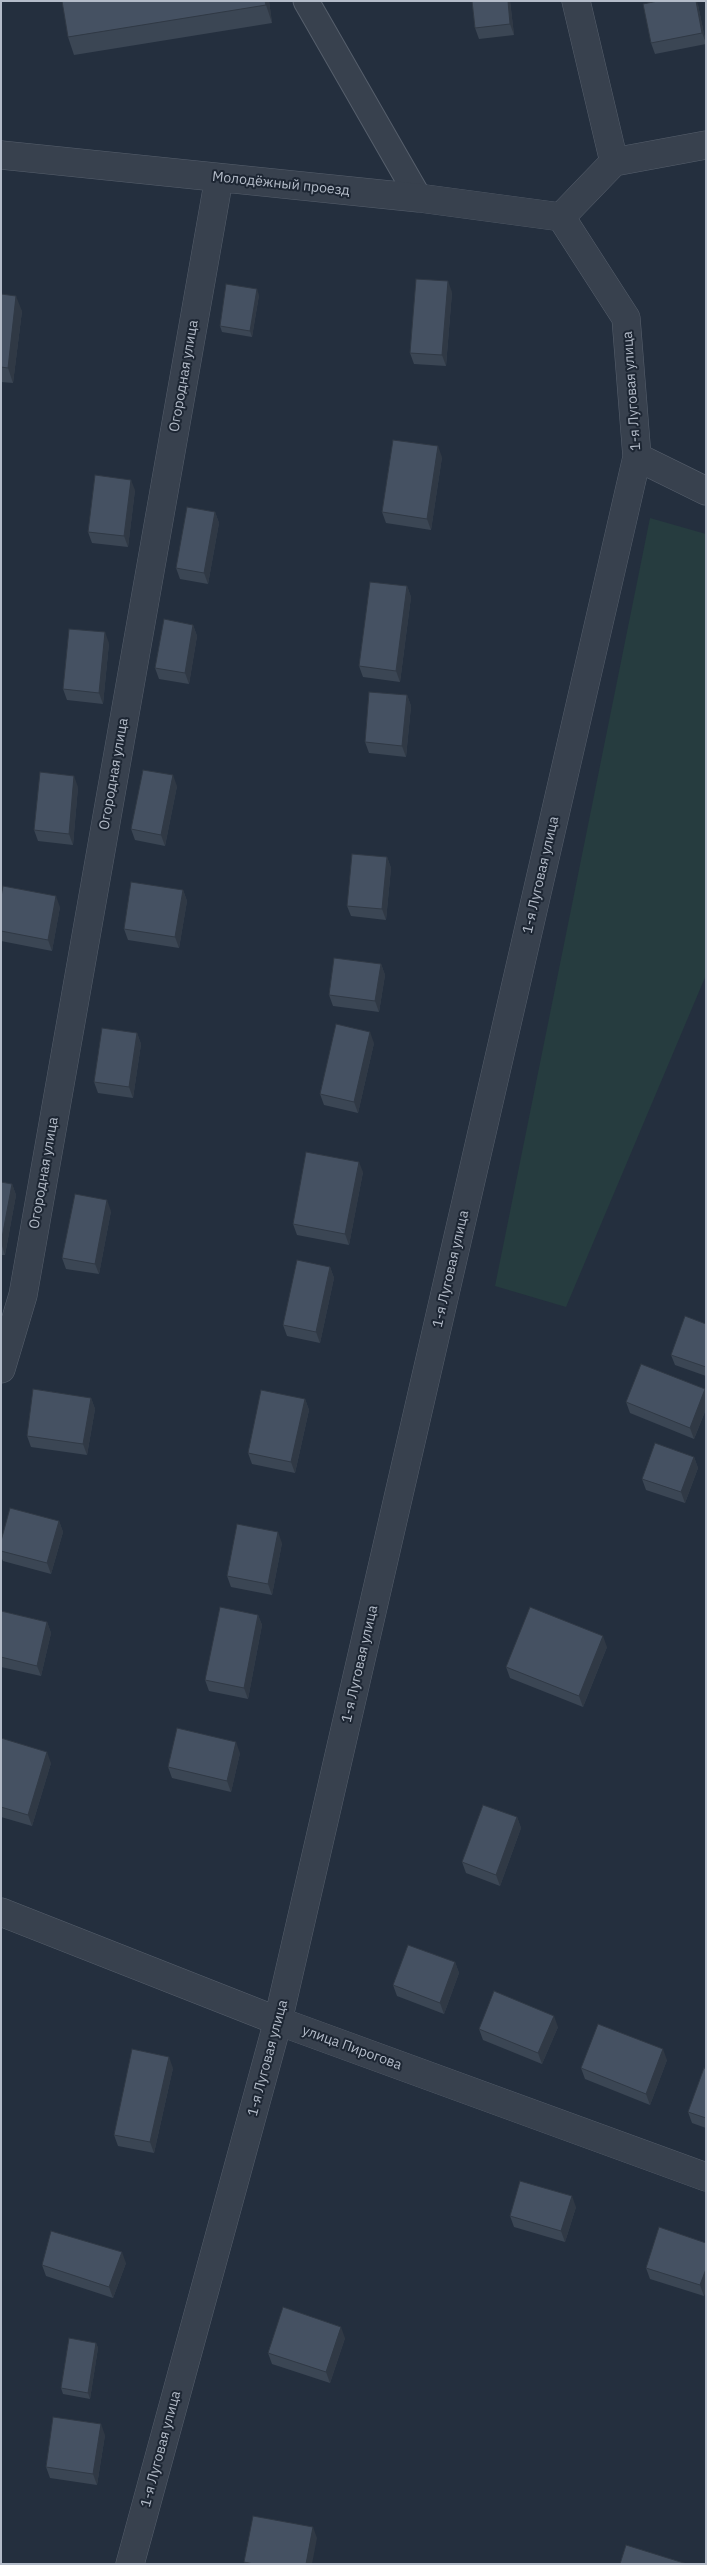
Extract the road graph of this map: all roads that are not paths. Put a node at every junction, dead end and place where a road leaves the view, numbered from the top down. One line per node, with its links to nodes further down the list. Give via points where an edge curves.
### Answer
1 (306, 1): 7 (street)
2 (576, 1): 5 (street)
3 (706, 145): 5 (street)
4 (1, 155): 6 (street, Молодёжный проезд)
5 (614, 162): 8 (street)
6 (219, 178): 7 (street, Молодёжный проезд); 11 (street, Огородная улица, via 23,1295)
7 (419, 198): 8 (street, Молодёжный проезд)
8 (561, 218): 9 (street, 1-я Луговая улица, via 626,318)
9 (637, 457): 10 (street); 13 (street, 1-я Луговая улица)
10 (706, 491)
11 (1, 1369)
12 (1, 1912): 13 (street, улица Пирогова)
13 (278, 2021): 14 (street, улица Пирогова); 15 (street, 1-я Луговая улица)
14 (706, 2177)
15 (130, 2564)

